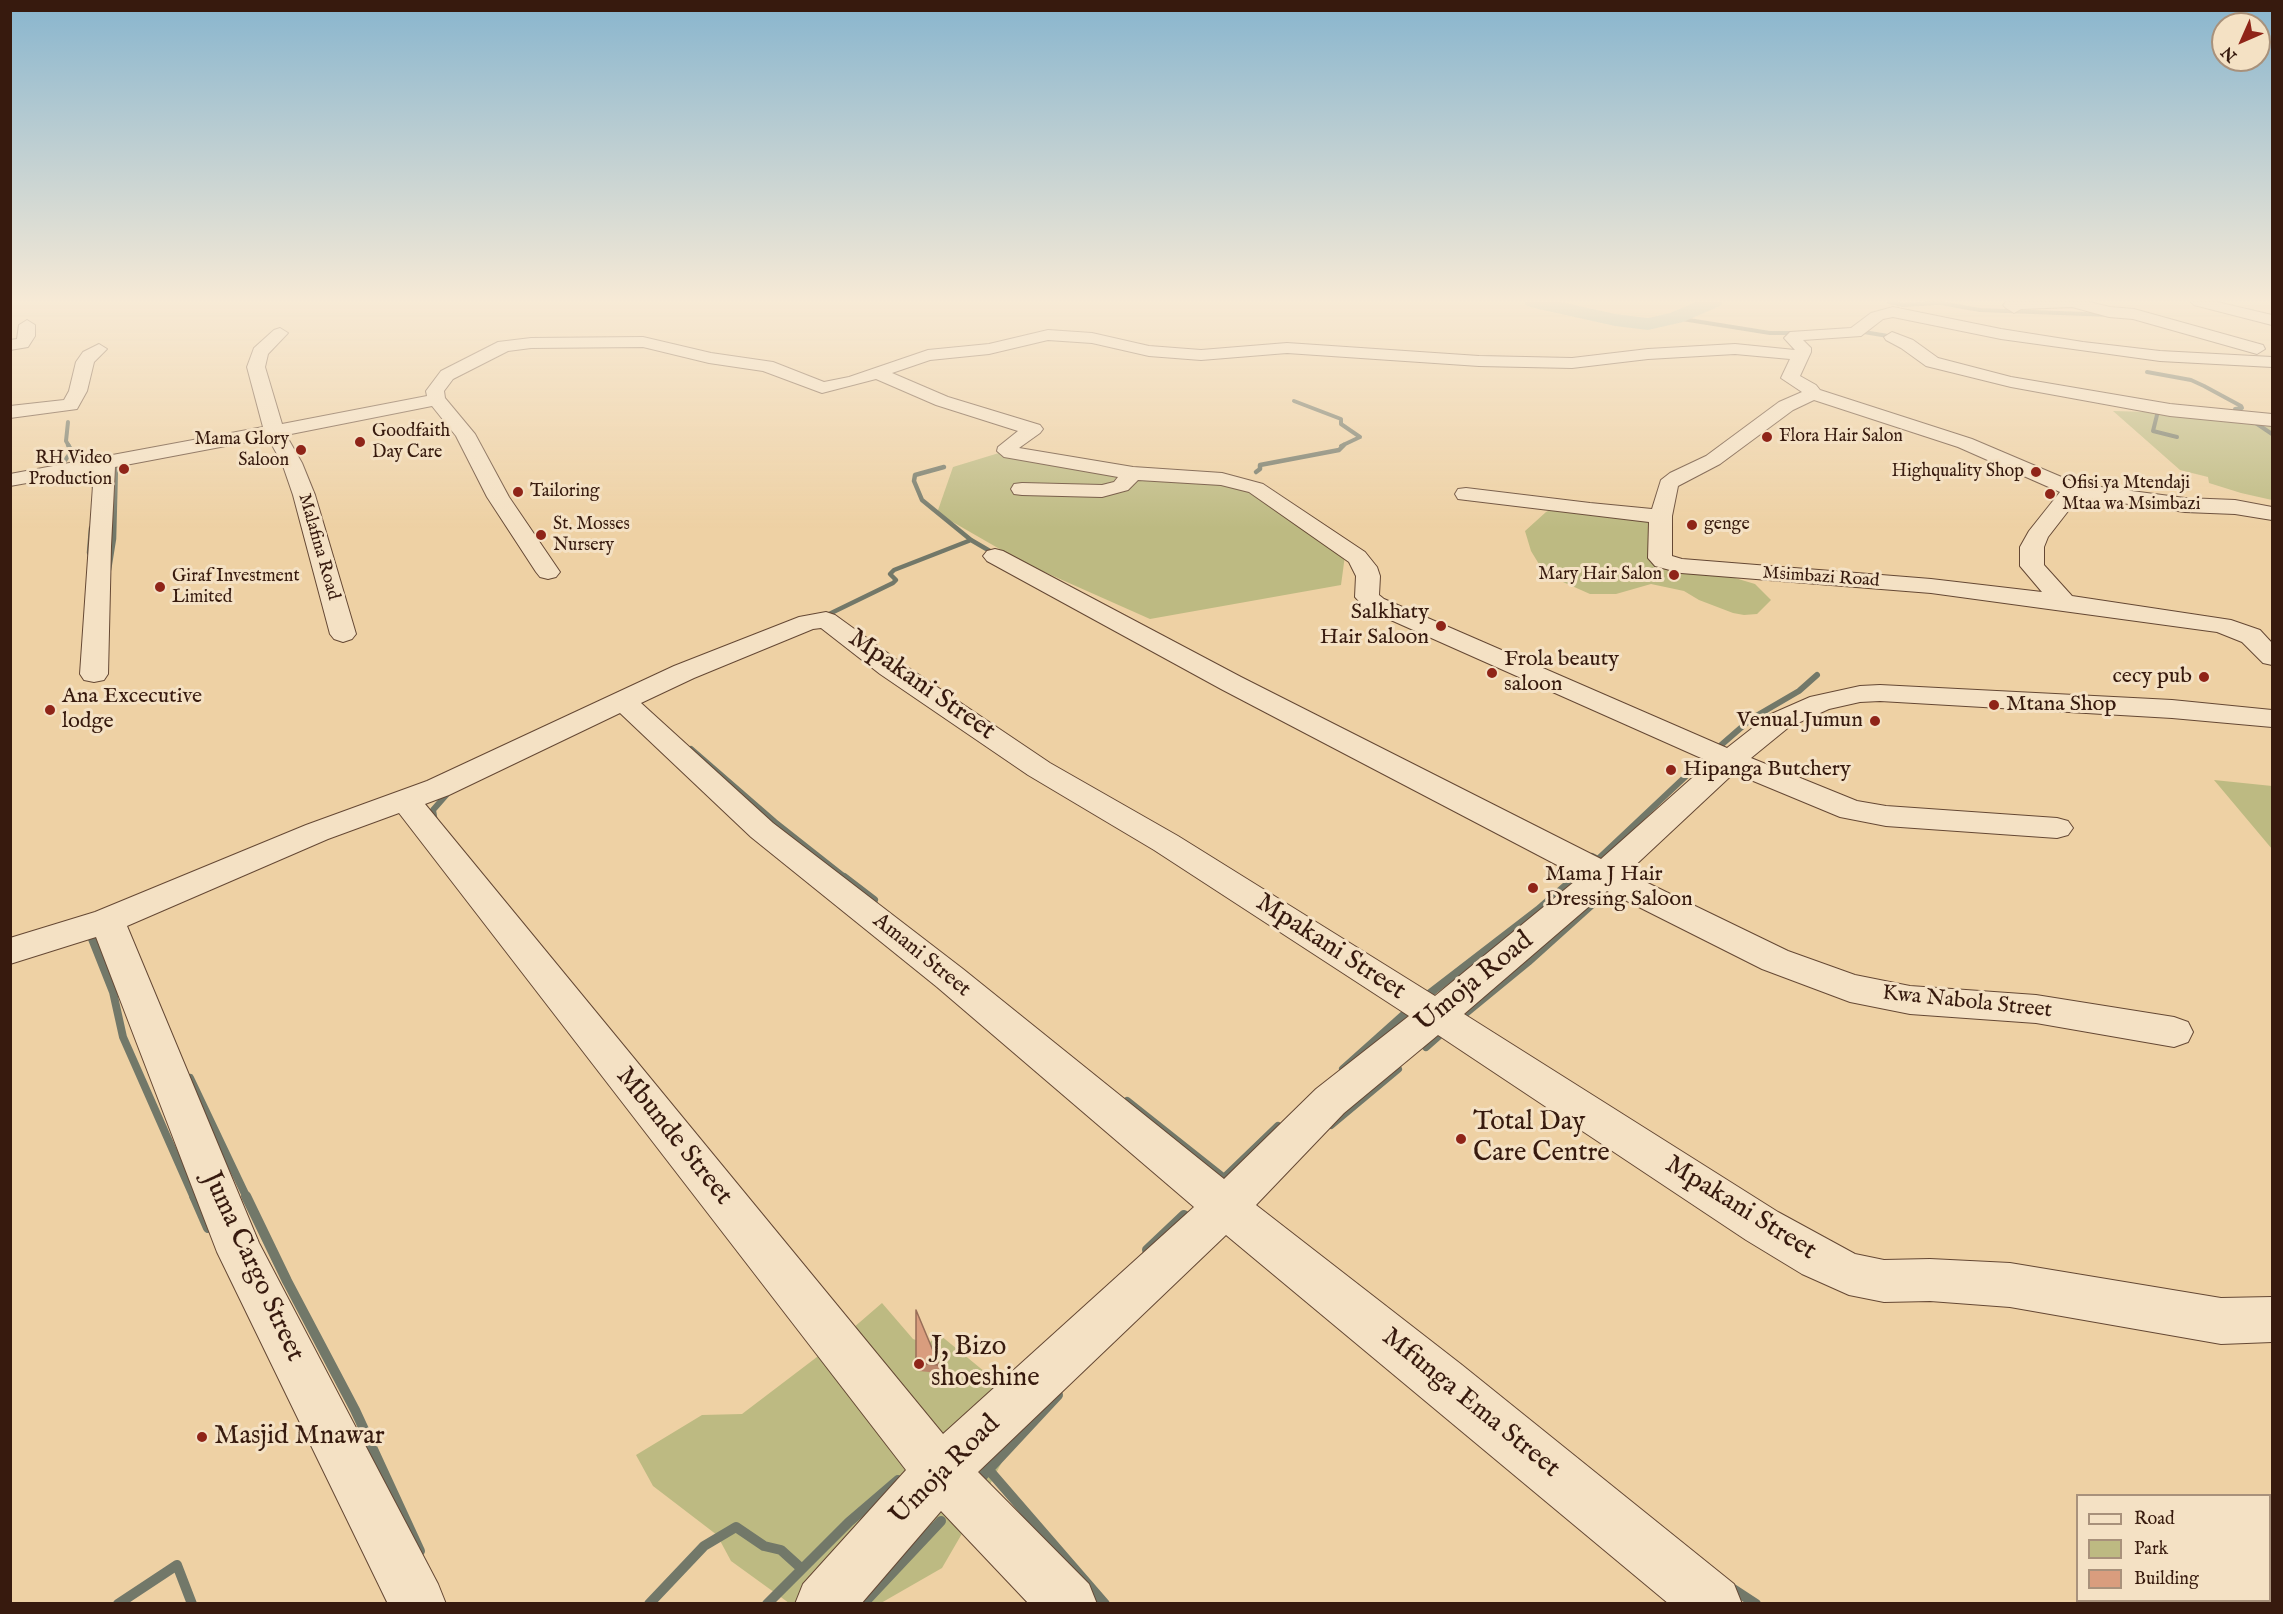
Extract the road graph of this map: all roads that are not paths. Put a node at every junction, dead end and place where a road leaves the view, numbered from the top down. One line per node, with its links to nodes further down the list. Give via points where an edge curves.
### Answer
1 (81, 377): 11 (street, via 70,405)
2 (259, 377): 13 (street, Malafina Road)
3 (445, 377): 10 (street, via 435,391)
4 (794, 377): 5 (street, via 819,388)
5 (860, 377)
6 (886, 377): 15 (street, via 942,401 1033,429 1007,452)
7 (1790, 377): 9 (street)
8 (1994, 377): 12 (street, via 2170,410)
9 (1813, 394): 18 (street, via 1965,442); 21 (street, Msimbazi Road, via 1786,406 1713,460 1668,484)
10 (436, 399): 13 (street); 23 (street, via 465,434 498,497)
11 (10, 412)
12 (2272, 420)
13 (274, 431): 14 (street); 25 (street, Malafina Road, via 304,495)
14 (107, 462): 16 (street); 27 (street)
15 (1133, 473): 17 (street, via 1121,486 1102,491); 30 (street, via 1222,479 1256,488 1357,557 1368,576 1370,601)
16 (10, 480)
17 (1022, 489)
18 (2073, 490): 20 (street); 24 (street, via 2032,547 2032,566)
19 (1466, 494): 21 (street)
20 (2272, 513)
21 (1661, 516): 24 (street, Msimbazi Road, via 1660,558 1670,564 1930,586)
22 (995, 556): 33 (street, Kwa Nabola Street, via 1231,683)
23 (548, 572)
24 (2064, 602): 26 (street, Msimbazi Road, via 2222,625 2251,636)
25 (344, 634)
26 (2272, 657)
27 (94, 674)
28 (622, 700): 31 (street); 36 (street, Mpakani Street, via 818,619 826,620 1040,769 1166,843); 38 (street, Amani Street, via 762,830 950,978)
29 (2272, 718): 30 (street, Umoja Road, via 2172,709 1860,694 1820,703 1779,721)
30 (1730, 760): 32 (street, via 1851,810); 33 (street, Umoja Road)
31 (406, 801): 34 (street, via 317,832); 40 (street, Mbunde Street)
32 (2058, 828)
33 (1605, 874): 36 (street, Umoja Road); 37 (street, Kwa Nabola Street, via 1775,960 1850,988 1911,1000 2037,1009)
34 (107, 921): 35 (street); 41 (street, Juma Cargo Street, via 240,1252)
35 (10, 951)
36 (1435, 1015): 38 (street, Umoja Road, via 1330,1101); 39 (street, Mpakani Street, via 1762,1226 1849,1274 1884,1281 2010,1286 2221,1321)
37 (2174, 1032)
38 (1225, 1207): 40 (street, Umoja Road); 44 (street, Mfunga Ema Street)
39 (2272, 1320)
40 (940, 1472): 42 (street, Umoja Road); 43 (street, Mbunde Street)
41 (418, 1604)
42 (823, 1604)
43 (1069, 1604)
44 (1714, 1604)

